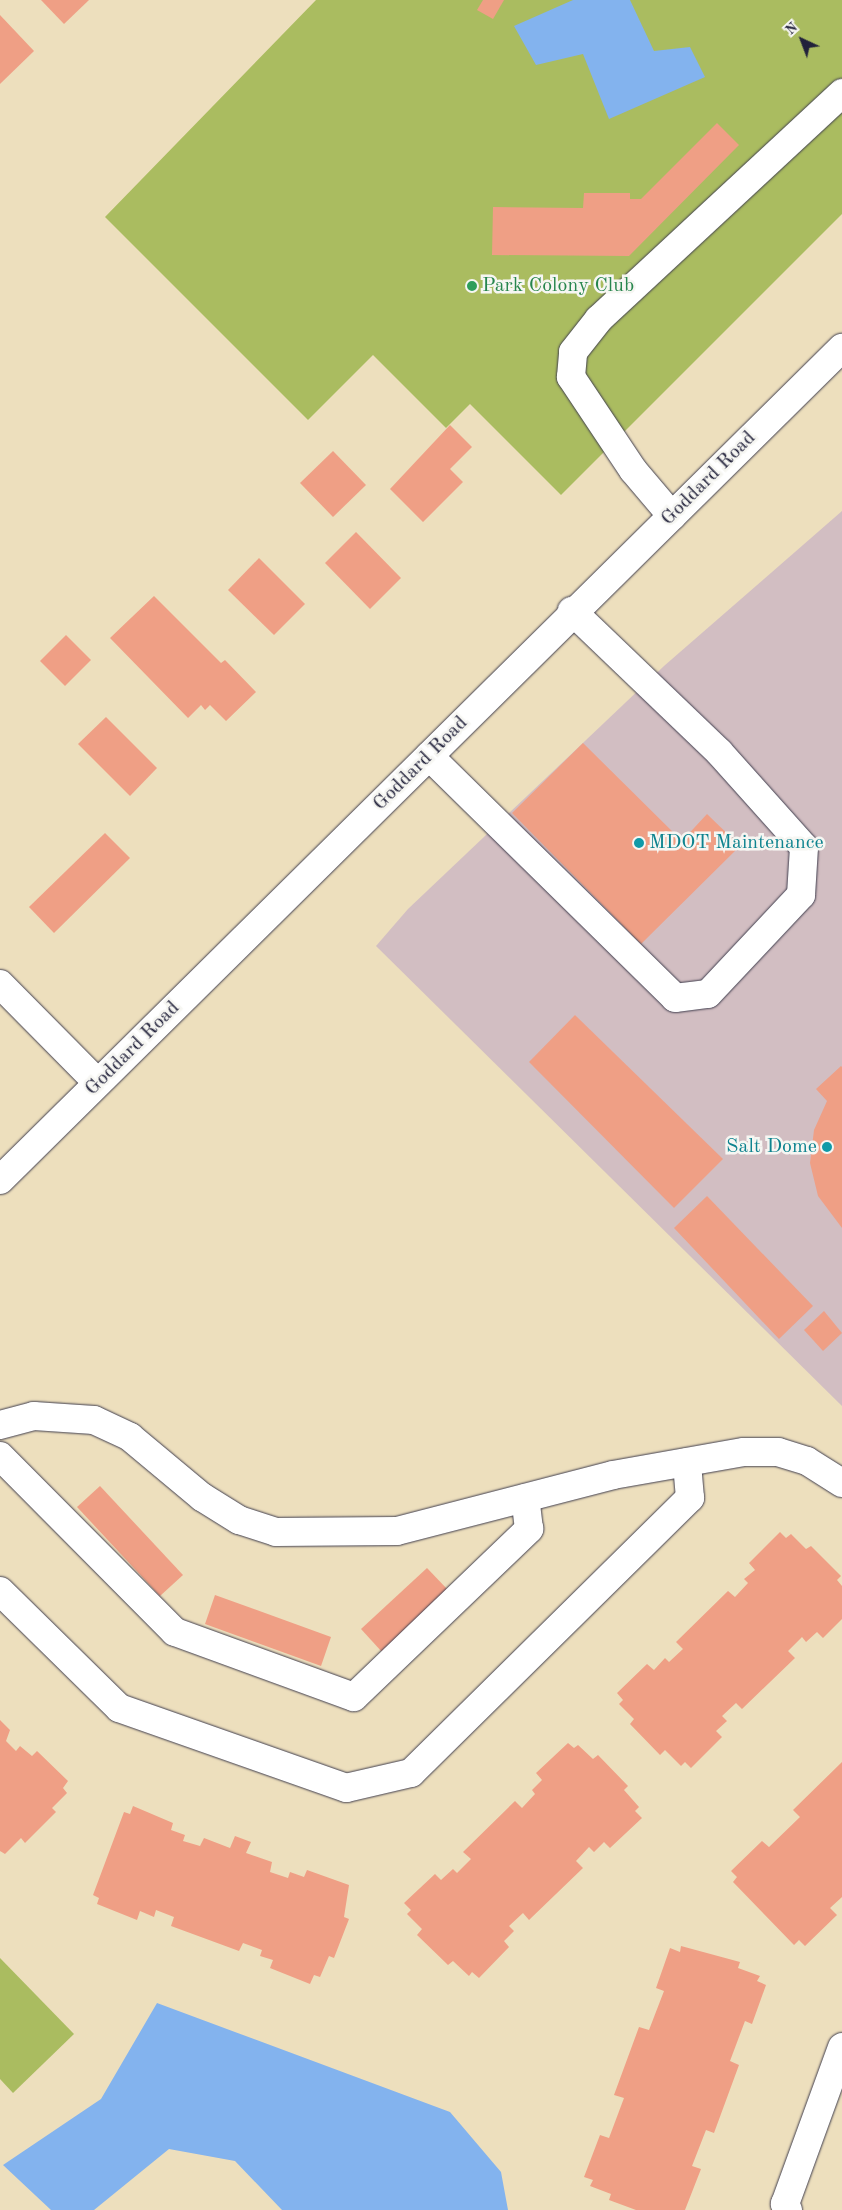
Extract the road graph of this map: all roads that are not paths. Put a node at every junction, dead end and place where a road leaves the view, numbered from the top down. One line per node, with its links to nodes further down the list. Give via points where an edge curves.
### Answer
1 (842, 93): 3 (main road, via 599,319 573,352 571,377 633,470)
2 (842, 348): 3 (main road, Goddard Road)
3 (672, 516): 4 (main road, Goddard Road)
4 (572, 611): 5 (main road, Goddard Road); 5 (main road, via 719,752 804,847 802,895 708,994 675,998 496,819)
5 (428, 756): 7 (main road, Goddard Road)
6 (0, 984): 7 (main road)
7 (98, 1083): 8 (main road, Goddard Road)
8 (0, 1180)
9 (0, 1425): 13 (main road, via 34,1416 94,1420 130,1437 202,1497 239,1520 276,1532 397,1531)
10 (0, 1456): 13 (main road, via 175,1632 354,1697 529,1529)
11 (687, 1462): 12 (main road, via 744,1452 778,1452 807,1461); 13 (main road, via 613,1475); 14 (main road, via 690,1498 411,1773 346,1788 119,1708)
12 (842, 1483)
13 (526, 1498)
14 (0, 1591)
15 (842, 2047): 16 (main road, via 785,2204)
16 (788, 2210)

